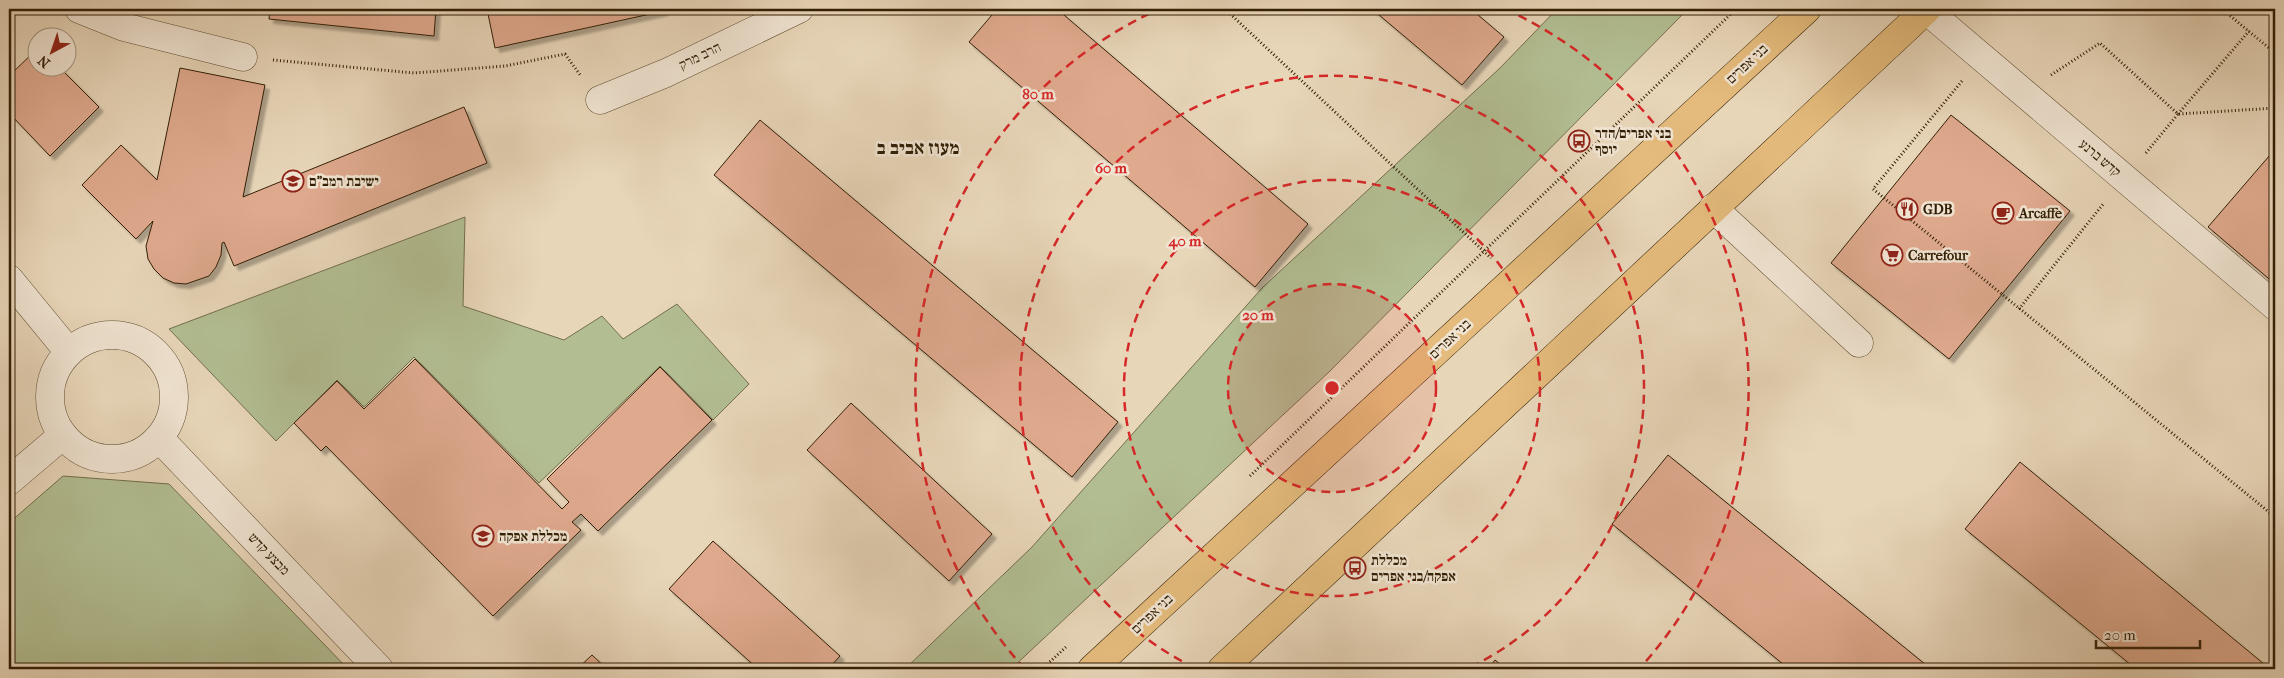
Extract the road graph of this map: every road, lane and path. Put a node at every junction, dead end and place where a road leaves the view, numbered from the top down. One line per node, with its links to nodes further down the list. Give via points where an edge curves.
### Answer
1 (80, 9): 10 (street, via 124,27)
2 (799, 9): 13 (street, הרב מרק, via 666,73)
3 (1225, 9): 18 (path)
4 (1736, 9): 18 (path)
5 (1807, 9): 20 (main road, בני אפרים)
6 (1925, 9): 11 (street, קדש ברנע); 17 (main road)
7 (2222, 9): 8 (path)
8 (2249, 31): 9 (path); 15 (path)
9 (2275, 52)
10 (243, 57): 13 (path, via 414,73 505,66 565,54)
11 (1981, 58): 12 (street, קדש ברנע); 22 (path, via 1873,189)
12 (2024, 93): 15 (path, via 2100,43); 16 (street, קדש ברנע)
13 (600, 100)
14 (2275, 108): 15 (path)
15 (2178, 114): 16 (path)
16 (2125, 178): 21 (street, קדש ברנע); 22 (path)
17 (1713, 208): 23 (street); 34 (main road)
18 (1484, 251): 20 (path); 27 (path)
19 (9, 279): 24 (street)
20 (1514, 280): 33 (main road, בני אפרים)
21 (2275, 306)
22 (2018, 309): 29 (path)
23 (1860, 343)
24 (68, 352): 25 (street, via 58,366 50,401 54,419); 26 (street, via 86,340 107,334 128,336 147,345 162,360 172,378 175,400 170,420)
25 (63, 435): 26 (street, via 92,456 110,459 128,457 145,450); 28 (street)
26 (159, 438): 31 (street, מבצע קדש)
27 (1247, 479)
28 (9, 480)
29 (2275, 517)
30 (1072, 642): 32 (path)
31 (380, 669)
32 (1042, 669)
33 (1092, 669)
34 (1222, 669)

